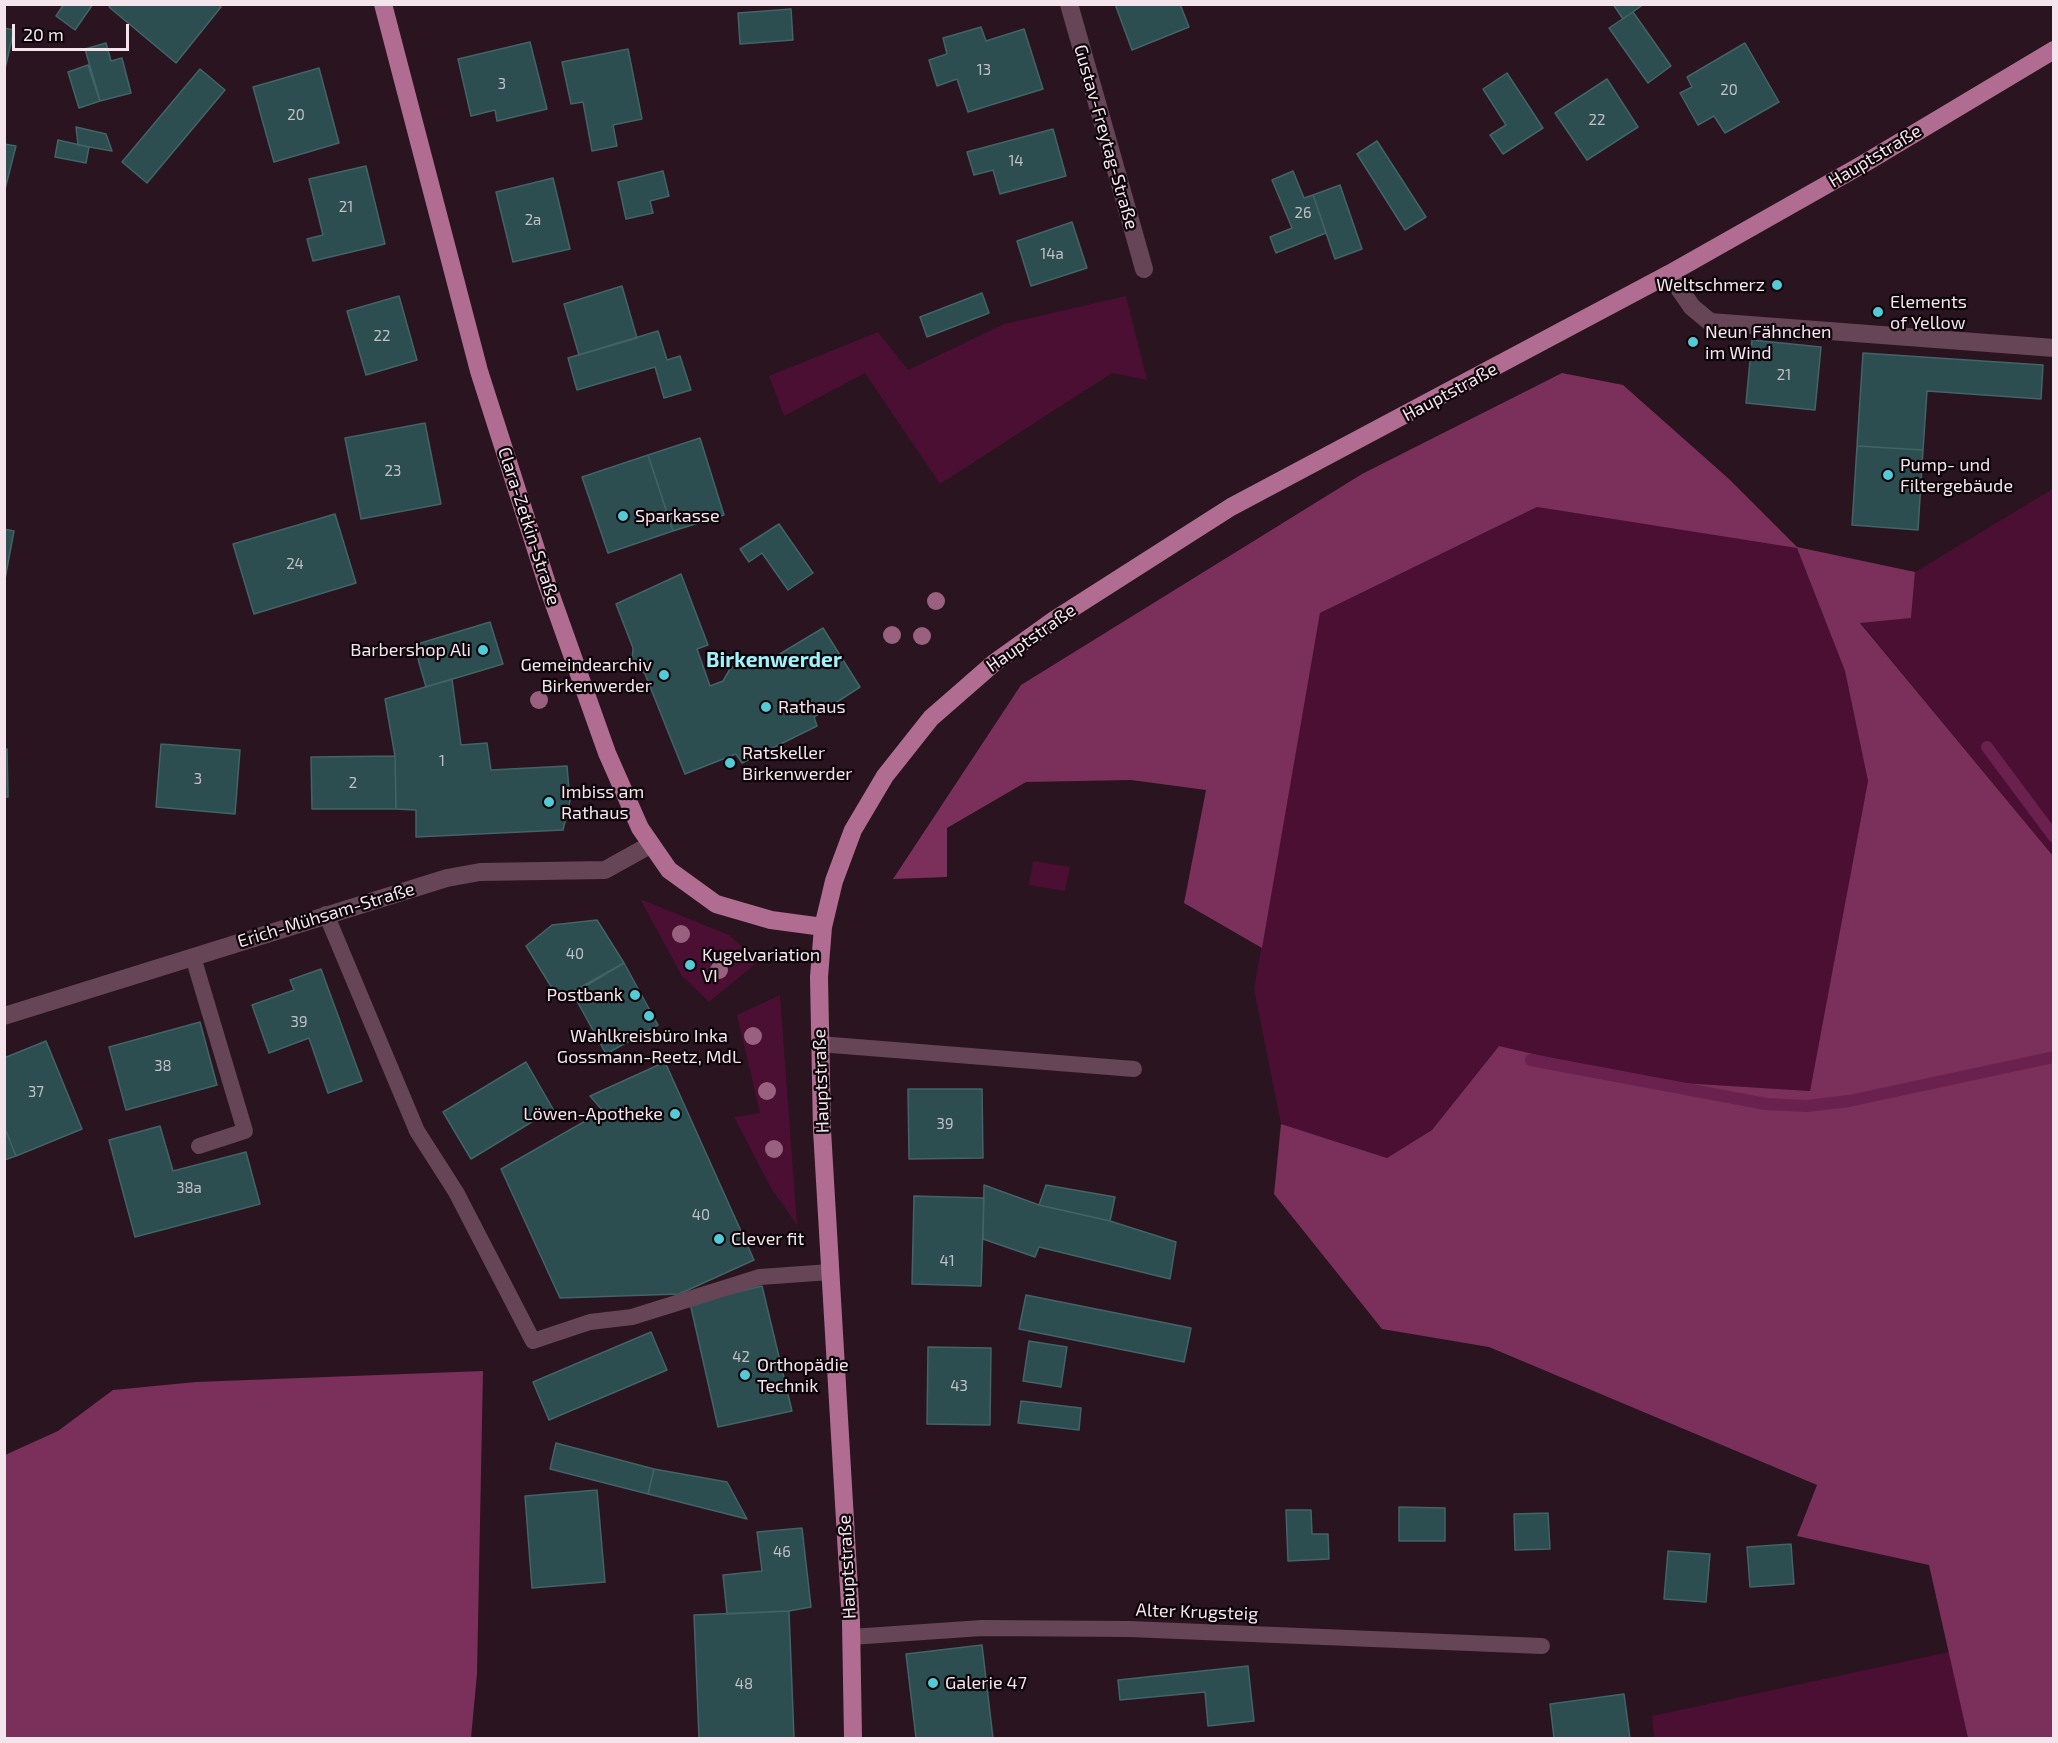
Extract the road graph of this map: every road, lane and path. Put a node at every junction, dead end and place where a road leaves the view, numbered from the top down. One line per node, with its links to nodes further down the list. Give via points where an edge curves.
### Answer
1 (382, 4): 7 (main road, Clara-Zetkin-Straße, via 479,371 548,587 607,753)
2 (1069, 4): 4 (street, Gustav-Freytag-Straße)
3 (2054, 50): 5 (main road, Hauptstraße)
4 (1144, 269)
5 (1669, 274): 6 (street, via 1692,307 1710,322); 9 (main road, Hauptstraße, via 1231,507 994,663 931,718 874,792 847,845)
6 (2054, 348)
7 (650, 845): 8 (street, Erich-Mühsam-Straße, via 605,870 480,872); 9 (main road, Clara-Zetkin-Straße, via 669,870 716,904 771,920)
8 (326, 914): 10 (street, Erich-Mühsam-Straße); 15 (lane, via 417,1131 456,1192 533,1341 590,1322 632,1317 760,1277)
9 (823, 927): 12 (main road, Hauptstraße)
10 (193, 957): 11 (street, Erich-Mühsam-Straße); 14 (lane, via 245,1131)
11 (4, 1017)
12 (819, 1044): 13 (lane); 15 (main road, Hauptstraße)
13 (1134, 1069)
14 (199, 1146)
15 (830, 1272): 16 (main road, Hauptstraße)
16 (851, 1637): 17 (lane, Alter Krugsteig, via 982,1628 1130,1629); 18 (main road, Hauptstraße)
17 (1542, 1646)
18 (853, 1738)

